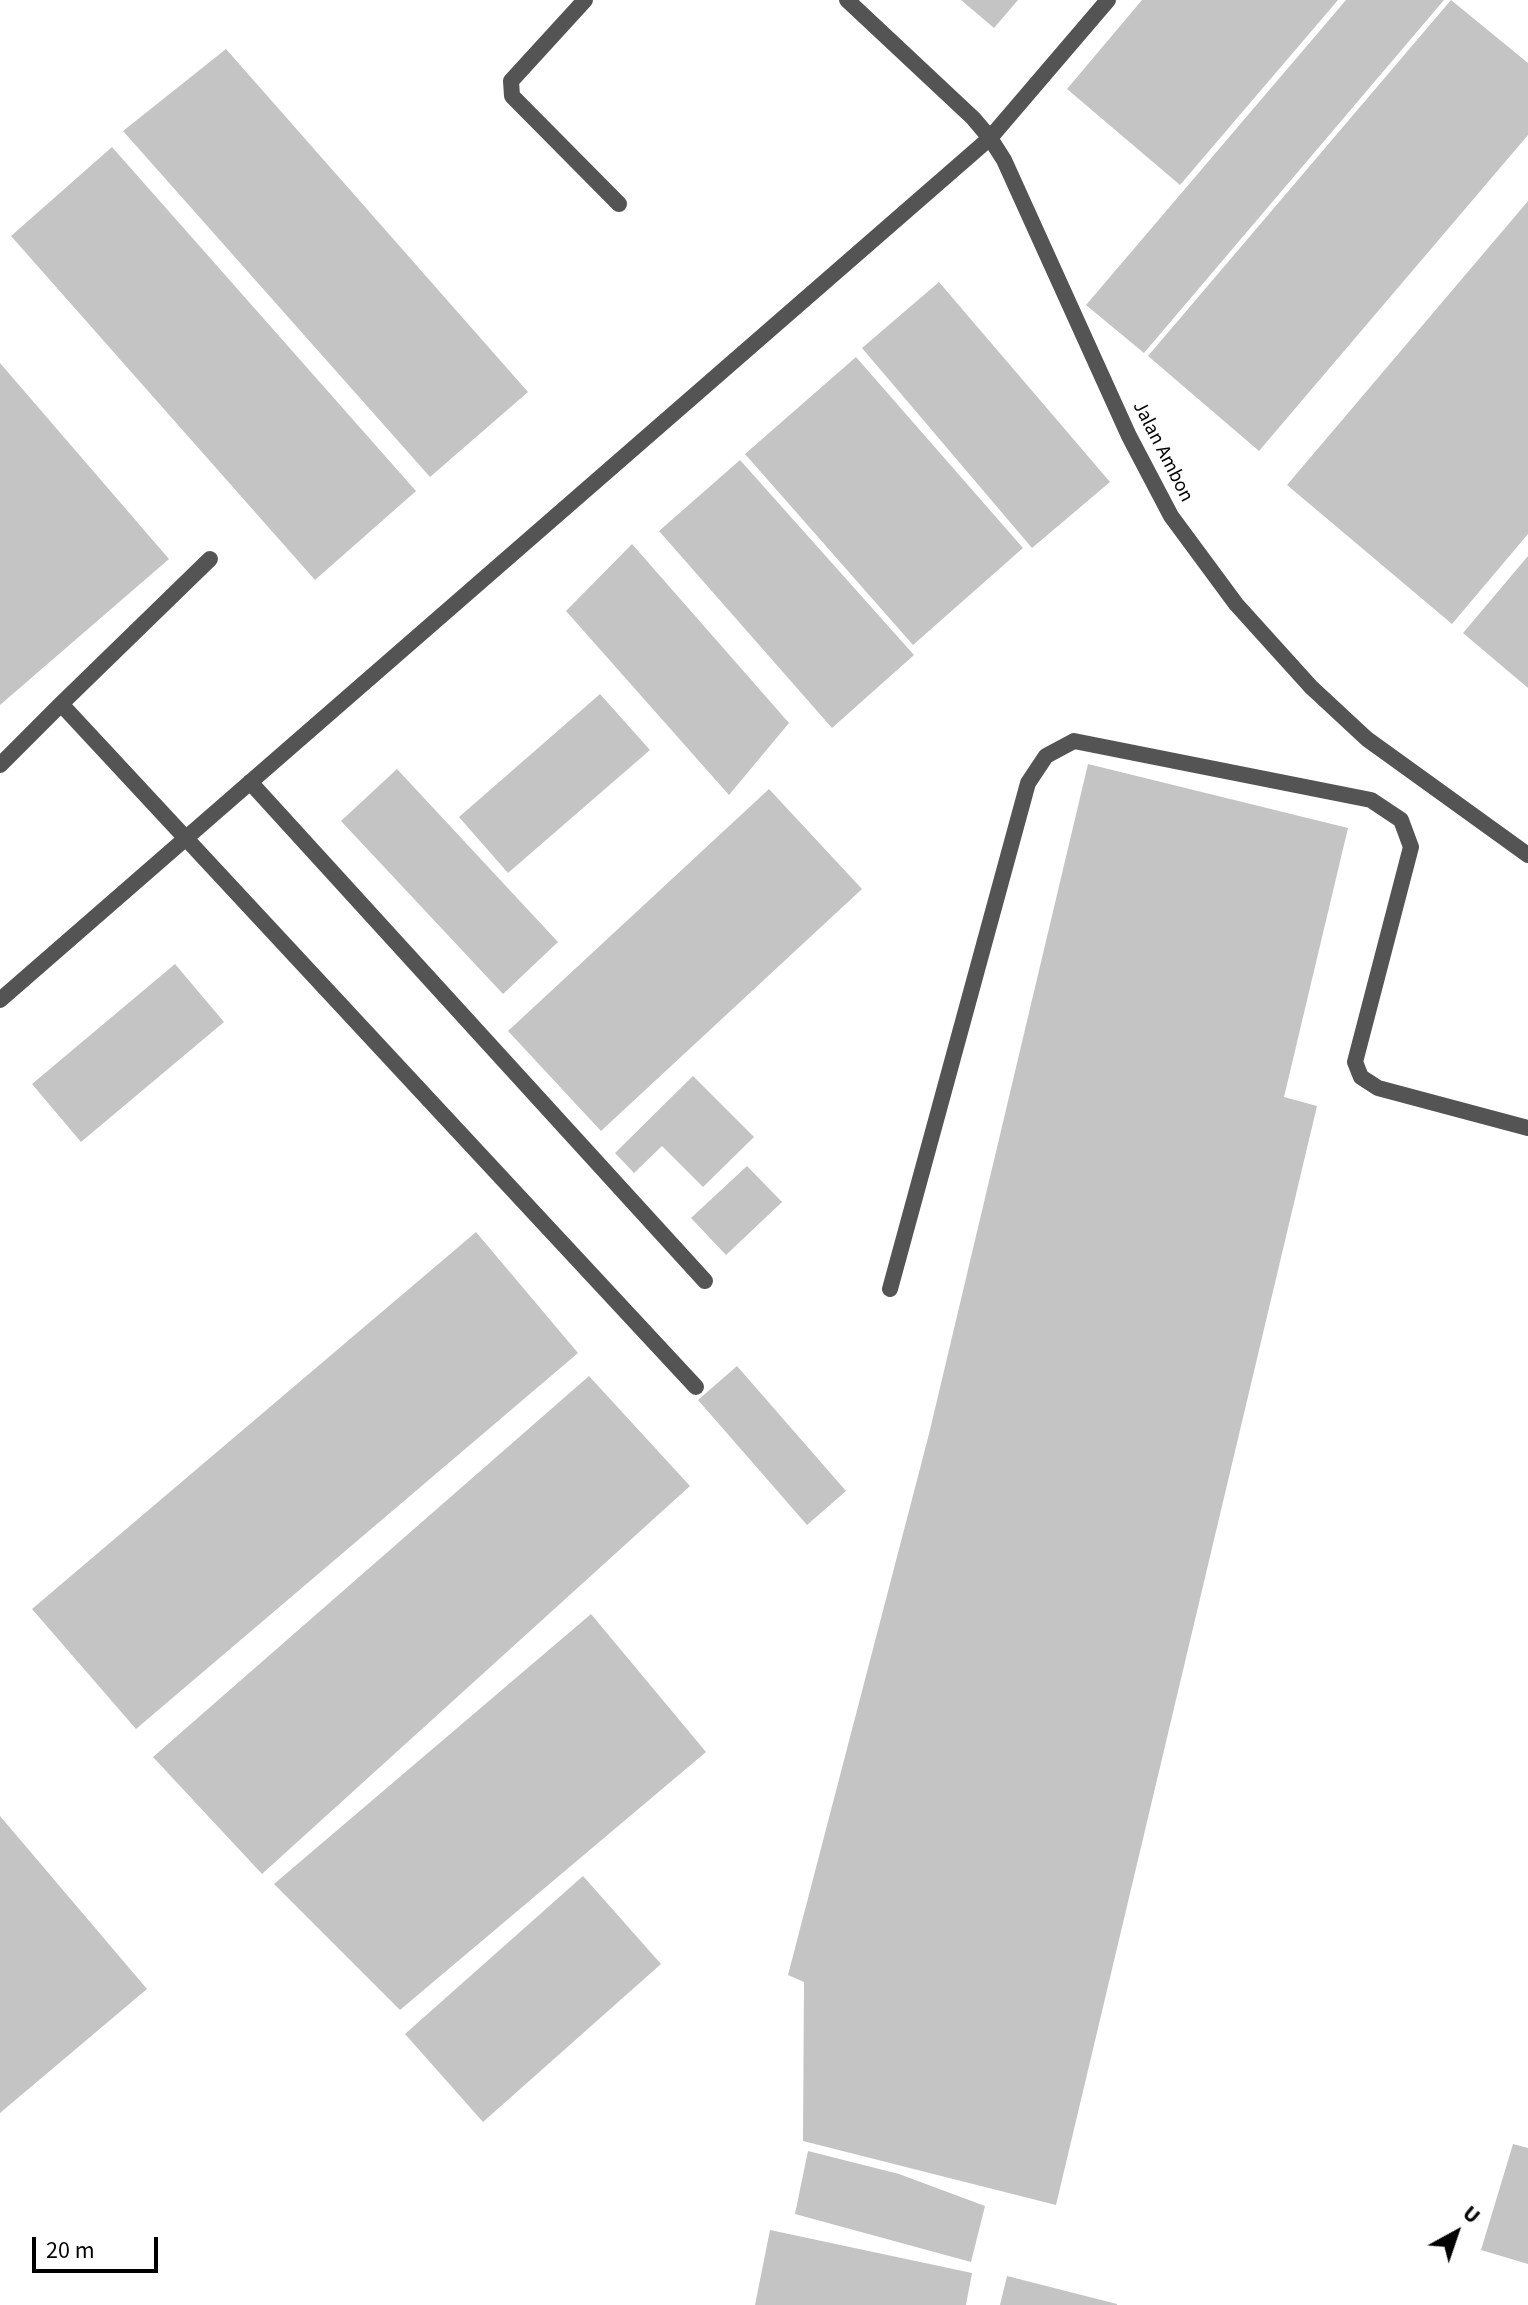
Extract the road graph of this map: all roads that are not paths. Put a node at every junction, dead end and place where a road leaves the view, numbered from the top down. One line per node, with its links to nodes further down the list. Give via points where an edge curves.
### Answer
1 (585, 0): 5 (street, via 511,81 512,96)
2 (847, 0): 4 (street, Jalan Ambon)
3 (1108, 0): 4 (street)
4 (990, 138): 9 (street); 11 (street, Jalan Ambon, via 1171,516 1236,604 1367,739)
5 (619, 204)
6 (210, 559): 7 (street)
7 (61, 704): 8 (street); 10 (street)
8 (0, 765)
9 (250, 782): 10 (street); 14 (street)
10 (183, 837): 12 (street); 16 (street)
11 (1528, 855)
12 (0, 1000)
13 (1528, 1128): 15 (street, via 1378,1088 1361,1077 1355,1062 1411,847 1401,820 1371,800 1074,741 1046,756 1028,783)
14 (705, 1281)
15 (890, 1289)
16 (696, 1387)

